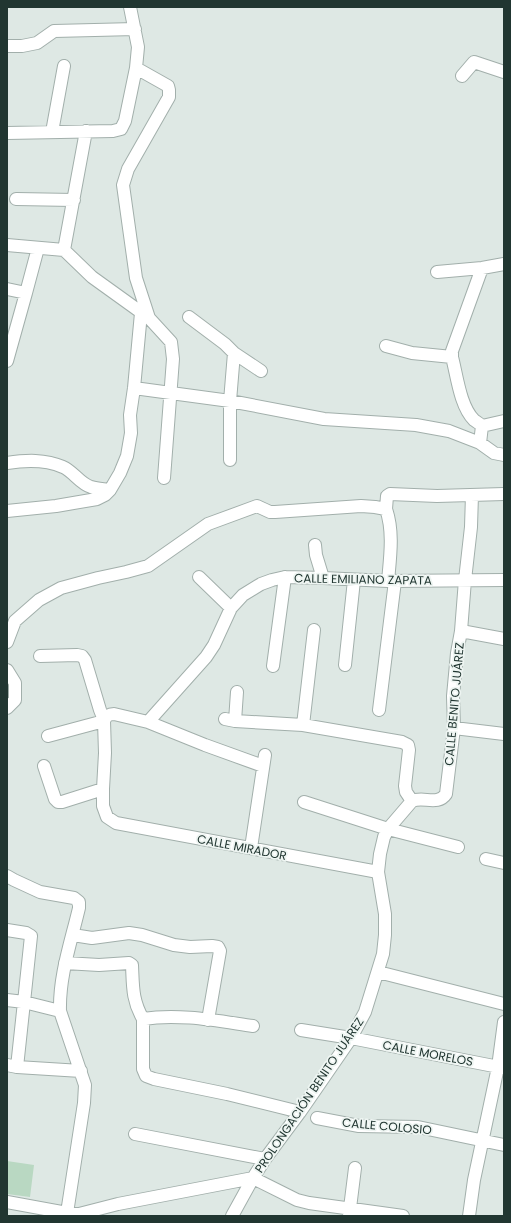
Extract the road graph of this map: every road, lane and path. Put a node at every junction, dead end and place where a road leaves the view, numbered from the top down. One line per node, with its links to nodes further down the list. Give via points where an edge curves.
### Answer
1 (130, 7): 2 (street)
2 (135, 29): 3 (street, via 54,31 37,43); 5 (street, via 138,47)
3 (7, 46)
4 (64, 66): 9 (street)
5 (136, 68): 8 (street, via 121,129); 21 (street, via 168,86 169,90 169,97 128,169 123,186 136,278)
6 (504, 72): 7 (street, via 474,62)
7 (462, 76)
8 (86, 131): 9 (street); 12 (street)
9 (52, 132): 10 (street)
10 (7, 133)
11 (16, 199): 12 (street)
12 (74, 200): 15 (street)
13 (7, 245): 14 (street)
14 (38, 248): 15 (street); 20 (street)
15 (64, 250): 21 (street, via 92,277)
16 (504, 264): 17 (street)
17 (482, 268): 18 (street); 25 (street)
18 (437, 272)
19 (7, 289): 20 (street)
20 (26, 293): 26 (street)
21 (145, 316): 28 (street); 29 (street, via 170,342 174,359)
22 (189, 317): 24 (street)
23 (386, 346): 25 (street, via 412,353)
24 (234, 353): 27 (street); 30 (street)
25 (452, 357): 32 (street, via 463,399 474,420)
26 (7, 361)
27 (261, 371)
28 (134, 388): 29 (street); 38 (street, via 127,456)
29 (171, 393): 30 (street); 37 (street)
30 (230, 401): 33 (street, via 324,418 416,425 449,431); 35 (street)
31 (504, 421): 32 (street)
32 (482, 426): 33 (street)
33 (480, 443): 34 (street, via 494,453)
34 (504, 455)
35 (230, 460)
36 (7, 463): 38 (street, via 23,460 55,464 64,467 90,487)
37 (164, 478)
38 (110, 490): 42 (street, via 98,500)
39 (504, 494): 40 (street)
40 (472, 495): 41 (street, via 390,494 387,496); 48 (street, CALLE BENITO JUÁREZ)
41 (386, 509): 50 (street, via 390,528); 55 (street, via 362,506 270,512 256,506 240,511 208,524 148,566 61,588 39,600 15,621)
42 (7, 512)
43 (315, 544): 46 (street)
44 (199, 577): 51 (street)
45 (285, 577): 46 (street, CALLE EMILIANO ZAPATA); 51 (street, CALLE EMILIANO ZAPATA, via 261,584 243,595); 58 (street)
46 (323, 578): 47 (street, CALLE EMILIANO ZAPATA)
47 (354, 580): 50 (street, CALLE EMILIANO ZAPATA); 57 (street)
48 (465, 580): 49 (street, CALLE EMILIANO ZAPATA); 50 (street, CALLE EMILIANO ZAPATA); 53 (street, CALLE BENITO JUÁREZ)
49 (504, 580)
50 (392, 581): 62 (street)
51 (231, 608): 64 (street, CALLE EMILIANO ZAPATA, via 206,657)
52 (314, 630): 65 (street)
53 (461, 631): 54 (street); 66 (street, CALLE BENITO JUÁREZ, via 453,696)
54 (504, 639)
55 (7, 642)
56 (40, 656): 63 (street, via 82,656)
57 (345, 665)
58 (273, 666)
59 (7, 670): 61 (street, via 15,683 15,700)
60 (237, 692): 65 (street, via 230,720)
61 (7, 708)
62 (379, 710)
63 (105, 719): 64 (street, via 109,714 114,714); 68 (street); 70 (street)
64 (148, 722): 75 (street, via 205,745 264,760)
65 (303, 725): 71 (street, via 408,745 405,786)
66 (454, 728): 67 (street); 71 (street, CALLE BENITO JUÁREZ, via 446,794 443,799 437,801)
67 (504, 734)
68 (48, 736)
69 (44, 766): 70 (street, via 58,802)
70 (103, 789): 75 (street, CALLE MIRADOR, via 103,806 107,817 116,823)
71 (412, 801): 73 (street)
72 (304, 802): 73 (street)
73 (388, 830): 74 (street); 78 (street, via 384,837)
74 (458, 847)
75 (251, 848): 78 (street, CALLE MIRADOR)
76 (486, 859): 77 (street)
77 (504, 863)
78 (378, 872): 83 (street, PROLONGACIÓN BENITO JUÁREZ, via 385,914 385,935)
79 (7, 876): 81 (street, via 40,892 74,898 79,902)
80 (7, 930): 85 (street, via 31,936)
81 (73, 935): 82 (street); 89 (street, via 92,938 129,933 174,945 218,947 220,952)
82 (65, 963): 87 (street); 88 (street, via 132,965 136,1005)
83 (378, 972): 86 (street); 93 (street, PROLONGACIÓN BENITO JUÁREZ, via 366,1012)
84 (7, 1000): 85 (street)
85 (24, 1002): 87 (street); 94 (street)
86 (504, 1004)
87 (60, 1011): 96 (street)
88 (143, 1019): 89 (street, via 157,1017); 97 (street, via 143,1069 146,1076)
89 (208, 1020): 91 (street)
90 (504, 1022): 95 (street)
91 (253, 1026)
92 (300, 1030): 93 (street, CALLE MORELOS)
93 (351, 1038): 95 (street, CALLE MORELOS); 97 (street, PROLONGACIÓN BENITO JUÁREZ)
94 (12, 1066): 96 (street)
95 (501, 1067): 100 (street)
96 (81, 1071): 107 (street, via 85,1085 84,1103)
97 (300, 1112): 102 (street, PROLONGACIÓN BENITO JUÁREZ)
98 (317, 1118): 100 (street, CALLE COLOSIO, via 359,1126 418,1127)
99 (135, 1134): 102 (street)
100 (483, 1140): 101 (street, CALLE COLOSIO); 111 (street)
101 (504, 1145)
102 (265, 1159): 104 (street, PROLONGACIÓN BENITO JUÁREZ)
103 (355, 1168): 106 (street)
104 (253, 1178): 106 (street, via 297,1200); 108 (street, via 118,1204); 109 (street, PROLONGACIÓN BENITO JUÁREZ)
105 (7, 1202): 107 (street)
106 (350, 1212): 110 (street)
107 (67, 1213): 108 (street)
108 (80, 1215)
109 (232, 1216)
110 (403, 1216)
111 (469, 1216)

